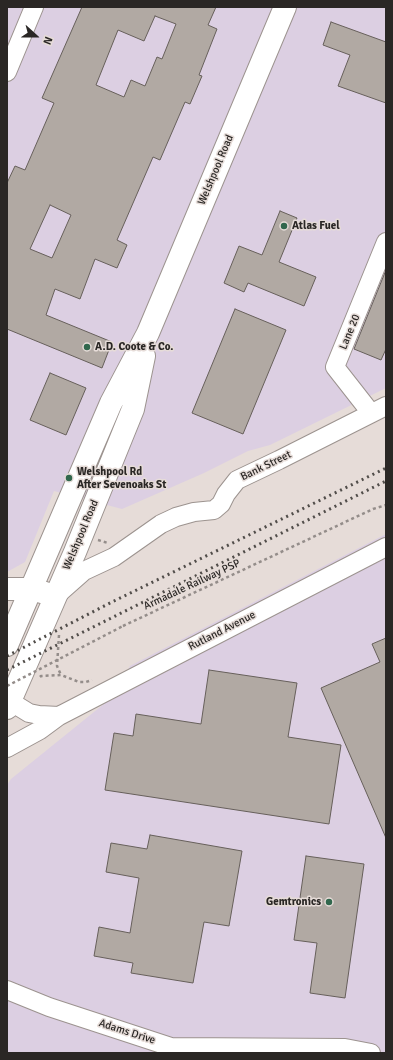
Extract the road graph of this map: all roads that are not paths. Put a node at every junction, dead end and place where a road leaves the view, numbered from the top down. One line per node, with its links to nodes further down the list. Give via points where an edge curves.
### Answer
1 (34, 7): 3 (street)
2 (285, 7): 5 (main road, Welshpool Road)
3 (7, 72)
4 (386, 242): 6 (street, Lane 20, via 335,367)
5 (148, 333): 8 (main road, Welshpool Road, via 111,403); 10 (main road, Welshpool Road, via 133,409 75,552)
6 (379, 410): 10 (street, Bank Street, via 237,480 214,510 194,512 161,524 114,557 84,571)
7 (386, 547): 13 (street, Rutland Avenue)
8 (32, 588): 9 (main road); 10 (main road); 11 (main road, Welshpool Road)
9 (7, 589)
10 (54, 613): 11 (main road); 12 (main road, Welshpool Road)
11 (10, 633)
12 (8, 698): 13 (street, via 29,713)
13 (59, 716): 14 (street, Rutland Avenue)
14 (7, 748)
15 (7, 990): 16 (street, Adams Drive, via 49,1007 171,1047 345,1048)
16 (371, 1053)

